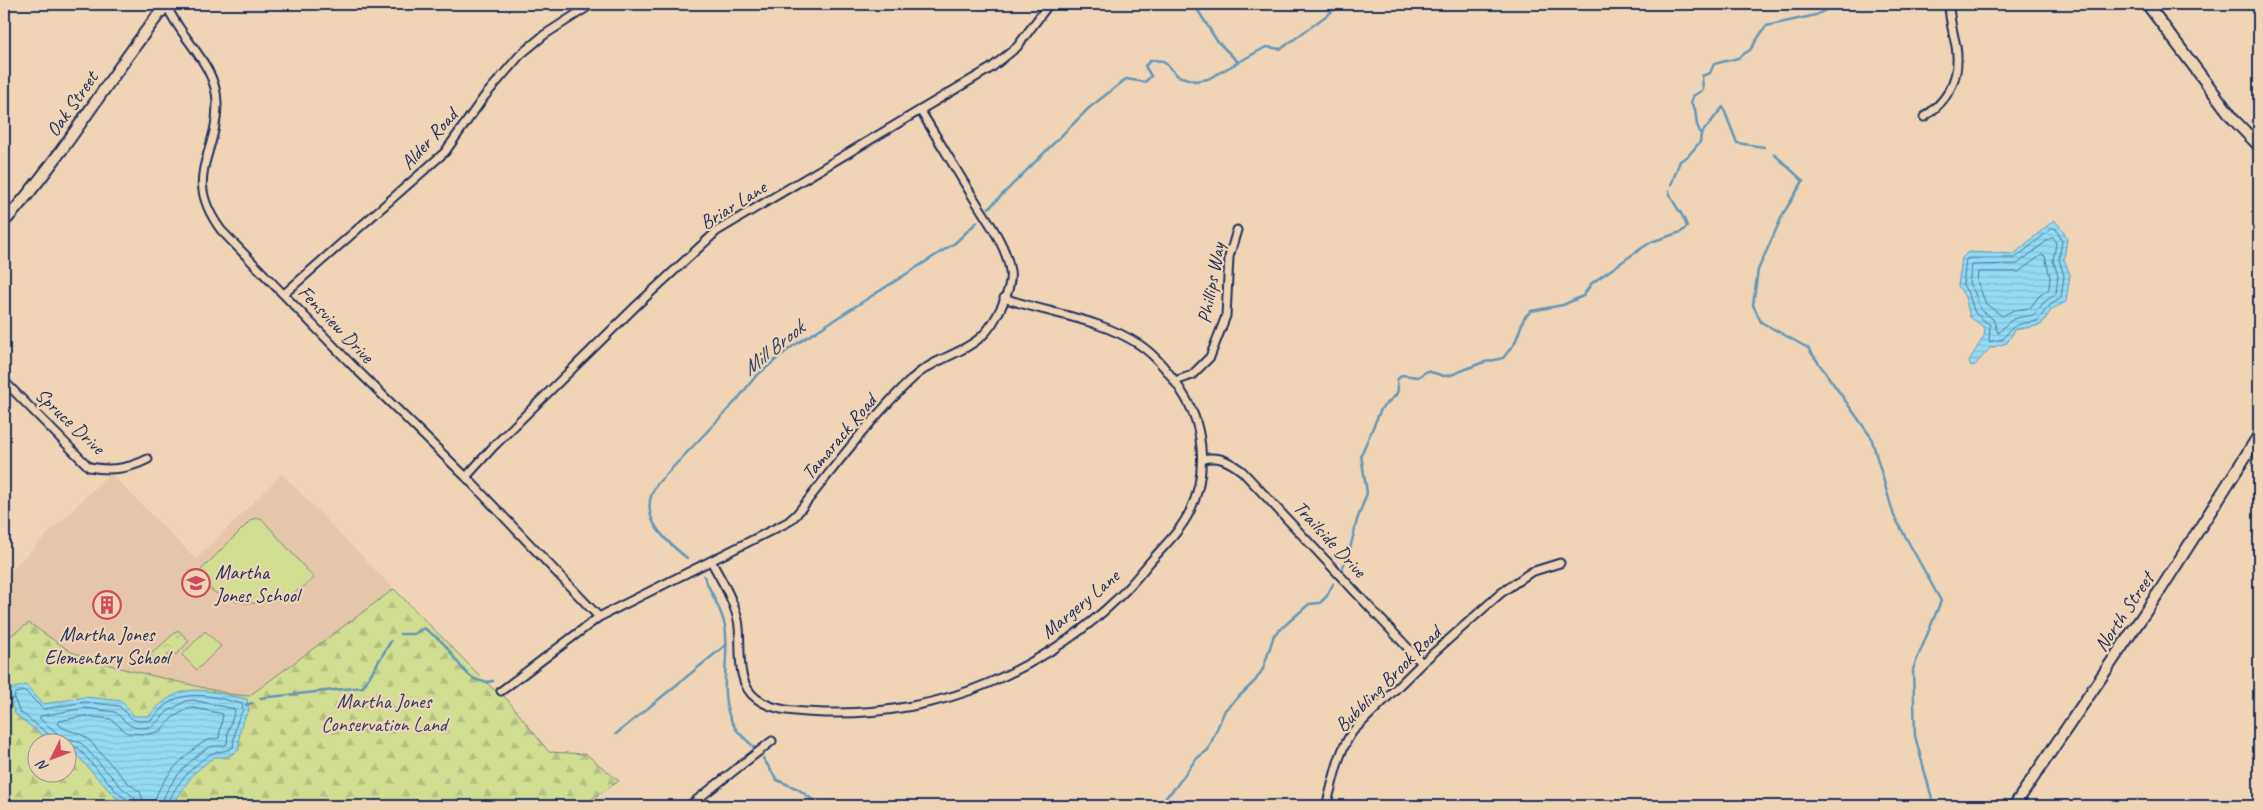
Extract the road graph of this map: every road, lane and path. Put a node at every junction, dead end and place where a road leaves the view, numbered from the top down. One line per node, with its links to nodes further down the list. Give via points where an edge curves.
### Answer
1 (166, 4): 9 (street, Oak Street, via 49,167); 11 (street, Fensview Drive, via 214,84 216,114 201,179 202,194 221,230)
2 (592, 4): 11 (street, Alder Road, via 520,55 484,97 445,152)
3 (1049, 4): 6 (street, Briar Lane, via 1010,54 965,85)
4 (1949, 4): 7 (street, via 1956,72 1947,96)
5 (2147, 4): 8 (street, via 2235,120)
6 (920, 110): 12 (street, Tamarack Road, via 994,229 1010,272 1010,285); 18 (street, Briar Lane, via 717,231 636,306)
7 (1924, 117)
8 (2259, 146)
9 (4, 222)
10 (1237, 230): 14 (street, Phillips Way, via 1229,256 1226,316 1210,357 1192,375)
11 (284, 294): 18 (street, Fensview Drive)
12 (1004, 298): 14 (street, Margery Lane, via 1032,308 1070,315 1115,332 1157,358); 19 (street, Tamarack Road, via 995,320 982,336 916,375 863,431 792,519)
13 (4, 381): 16 (street, Spruce Drive, via 89,467 106,470 124,468)
14 (1176, 381): 17 (street, Margery Lane, via 1195,414)
15 (2259, 435): 27 (street, North Street, via 2161,589)
16 (148, 459)
17 (1202, 459): 19 (street, Margery Lane, via 1200,480 1190,512 1117,599 1076,634 1021,667 988,684 920,704 848,713 810,712 785,709 757,699 743,678 738,620); 22 (street, Trailside Drive, via 1215,457 1242,471)
18 (466, 477): 21 (street, Fensview Drive)
19 (711, 561): 21 (street, Tamarack Road)
20 (1560, 563): 22 (street, Bubbling Brook Road, via 1532,572 1500,593)
21 (599, 617): 23 (street, Tamarack Road)
22 (1422, 663): 26 (street, Bubbling Brook Road, via 1345,742)
23 (501, 691)
24 (772, 741): 25 (street)
25 (690, 806)
26 (1326, 806)
27 (2014, 806)

